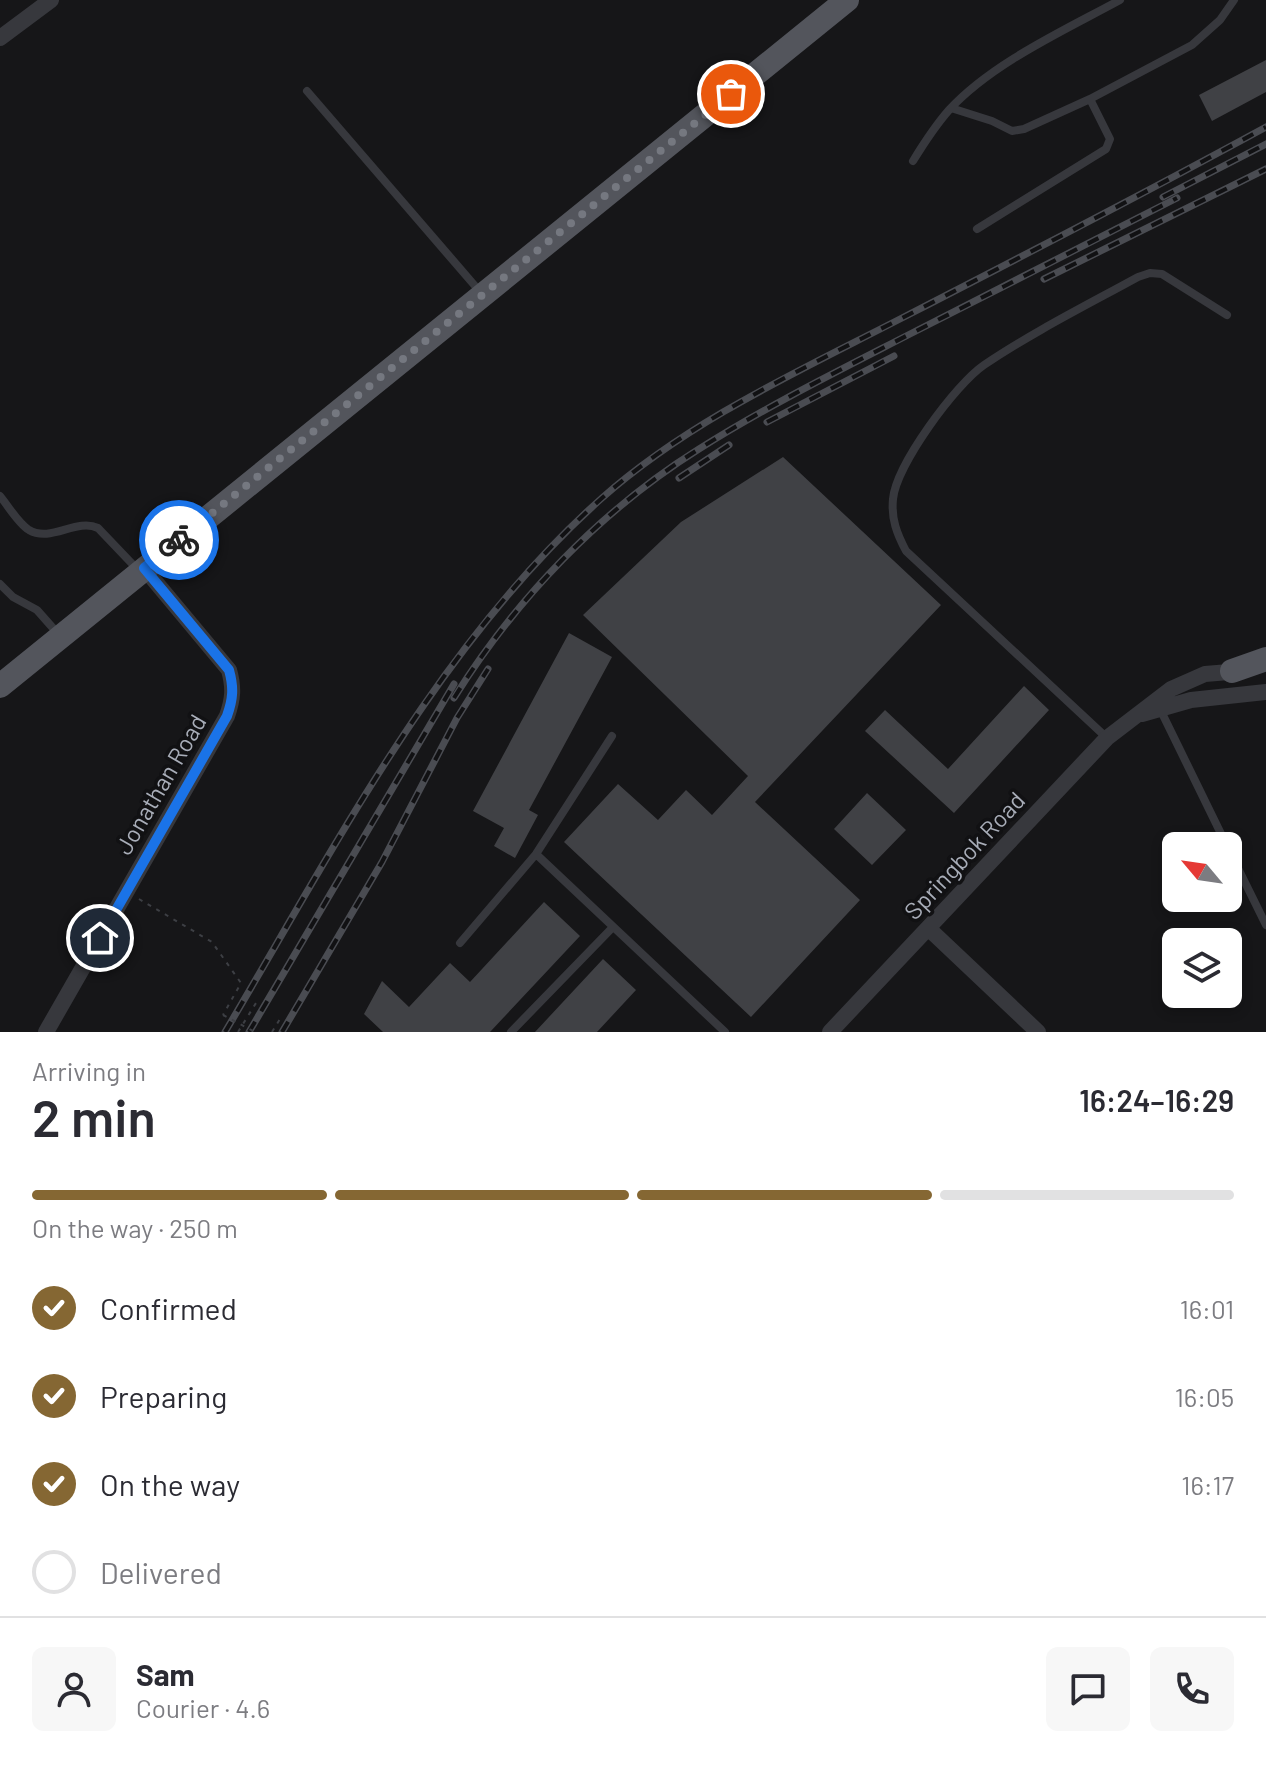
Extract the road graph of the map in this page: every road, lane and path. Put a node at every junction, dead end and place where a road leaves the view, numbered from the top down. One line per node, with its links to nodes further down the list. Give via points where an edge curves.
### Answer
1 (51, 0): 5 (street)
2 (847, 0): 11 (main road)
3 (1120, 0): 8 (lane, via 1029,51)
4 (1234, 0): 7 (lane, via 1192,45)
5 (0, 38)
6 (307, 91): 11 (lane)
7 (1090, 99): 8 (lane, via 1012,131); 10 (lane, via 1110,139 1106,149)
8 (951, 108): 9 (lane)
9 (913, 161)
10 (977, 229)
11 (483, 294): 14 (main road)
12 (1227, 315): 25 (lane, via 1162,274 1138,277 983,366 956,391 898,479 893,496 897,534 906,551)
13 (0, 496): 14 (lane, via 28,530 48,533 90,524)
14 (142, 570): 16 (main road); 29 (street, Jonathan Road, via 229,670 233,685 227,716)
15 (0, 584): 16 (lane, via 37,610)
16 (60, 637): 20 (main road)
17 (1266, 659): 18 (main road)
18 (1232, 671): 19 (street, Springbok Road); 23 (street, Springbok Road, via 1190,680)
19 (1266, 671)
20 (0, 686)
21 (1266, 692): 22 (street, Springbok Road)
22 (1160, 709): 23 (street, Springbok Road); 26 (lane)
23 (1136, 715): 25 (street, Springbok Road)
24 (612, 736): 27 (lane)
25 (1107, 738): 32 (street, Springbok Road)
26 (1221, 832)
27 (536, 854): 31 (lane); 33 (lane)
28 (1242, 876): 30 (lane)
29 (126, 892): 36 (path, bridge, via 212,942 241,983 223,1015); 37 (street, Jonathan Road)
30 (1266, 925)
31 (613, 927): 41 (lane); 42 (lane)
32 (928, 928): 43 (street, Springbok Road); 44 (street)
33 (460, 943)
34 (256, 1003): 36 (path)
35 (280, 1019): 40 (path)
36 (242, 1024): 38 (path); 39 (path, bridge)
37 (46, 1032)
38 (238, 1032)
39 (255, 1032)
40 (272, 1032)
41 (511, 1032)
42 (725, 1032)
43 (830, 1032)
44 (1038, 1032)

